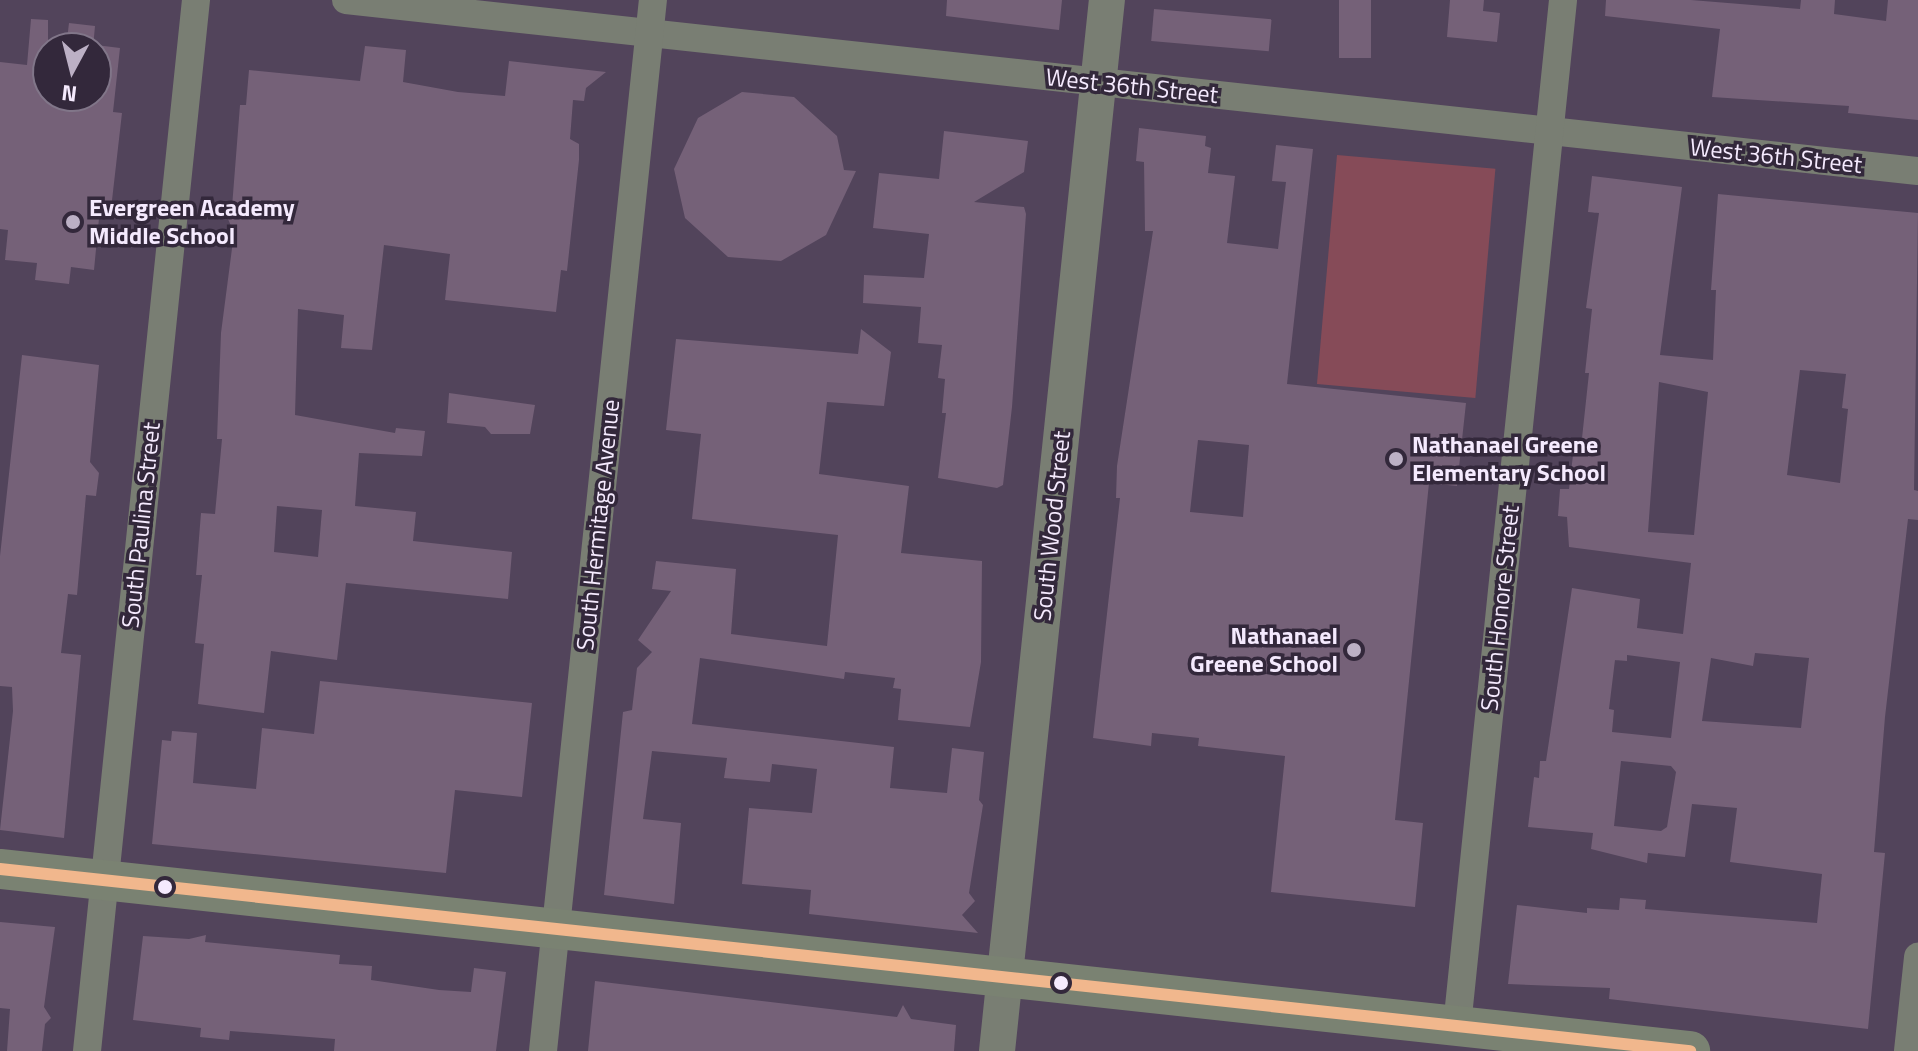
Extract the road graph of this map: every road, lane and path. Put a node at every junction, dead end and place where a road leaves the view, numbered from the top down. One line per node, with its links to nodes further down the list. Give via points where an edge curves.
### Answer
1 (196, 0): 11 (street, South Paulina Street)
2 (346, 0): 6 (street, West 36th Street)
3 (653, 0): 6 (street, South Hermitage Avenue)
4 (1107, 0): 7 (street, South Wood Street)
5 (1563, 0): 8 (street, South Honore Street)
6 (649, 33): 7 (street, West 36th Street); 12 (street, South Hermitage Avenue)
7 (1098, 82): 8 (street, West 36th Street); 14 (street, South Wood Street)
8 (1550, 131): 9 (street, West 36th Street); 15 (street, South Honore Street)
9 (1918, 171)
10 (0, 869): 11 (main road)
11 (105, 880): 12 (main road); 16 (street, South Paulina Street)
12 (555, 928): 14 (main road); 17 (street, South Hermitage Avenue)
13 (1918, 957): 20 (street)
14 (1004, 977): 15 (main road); 18 (street, South Wood Street)
15 (1457, 1026): 19 (main road)
16 (87, 1051)
17 (543, 1051)
18 (997, 1051)
19 (1690, 1051)
20 (1908, 1051)

